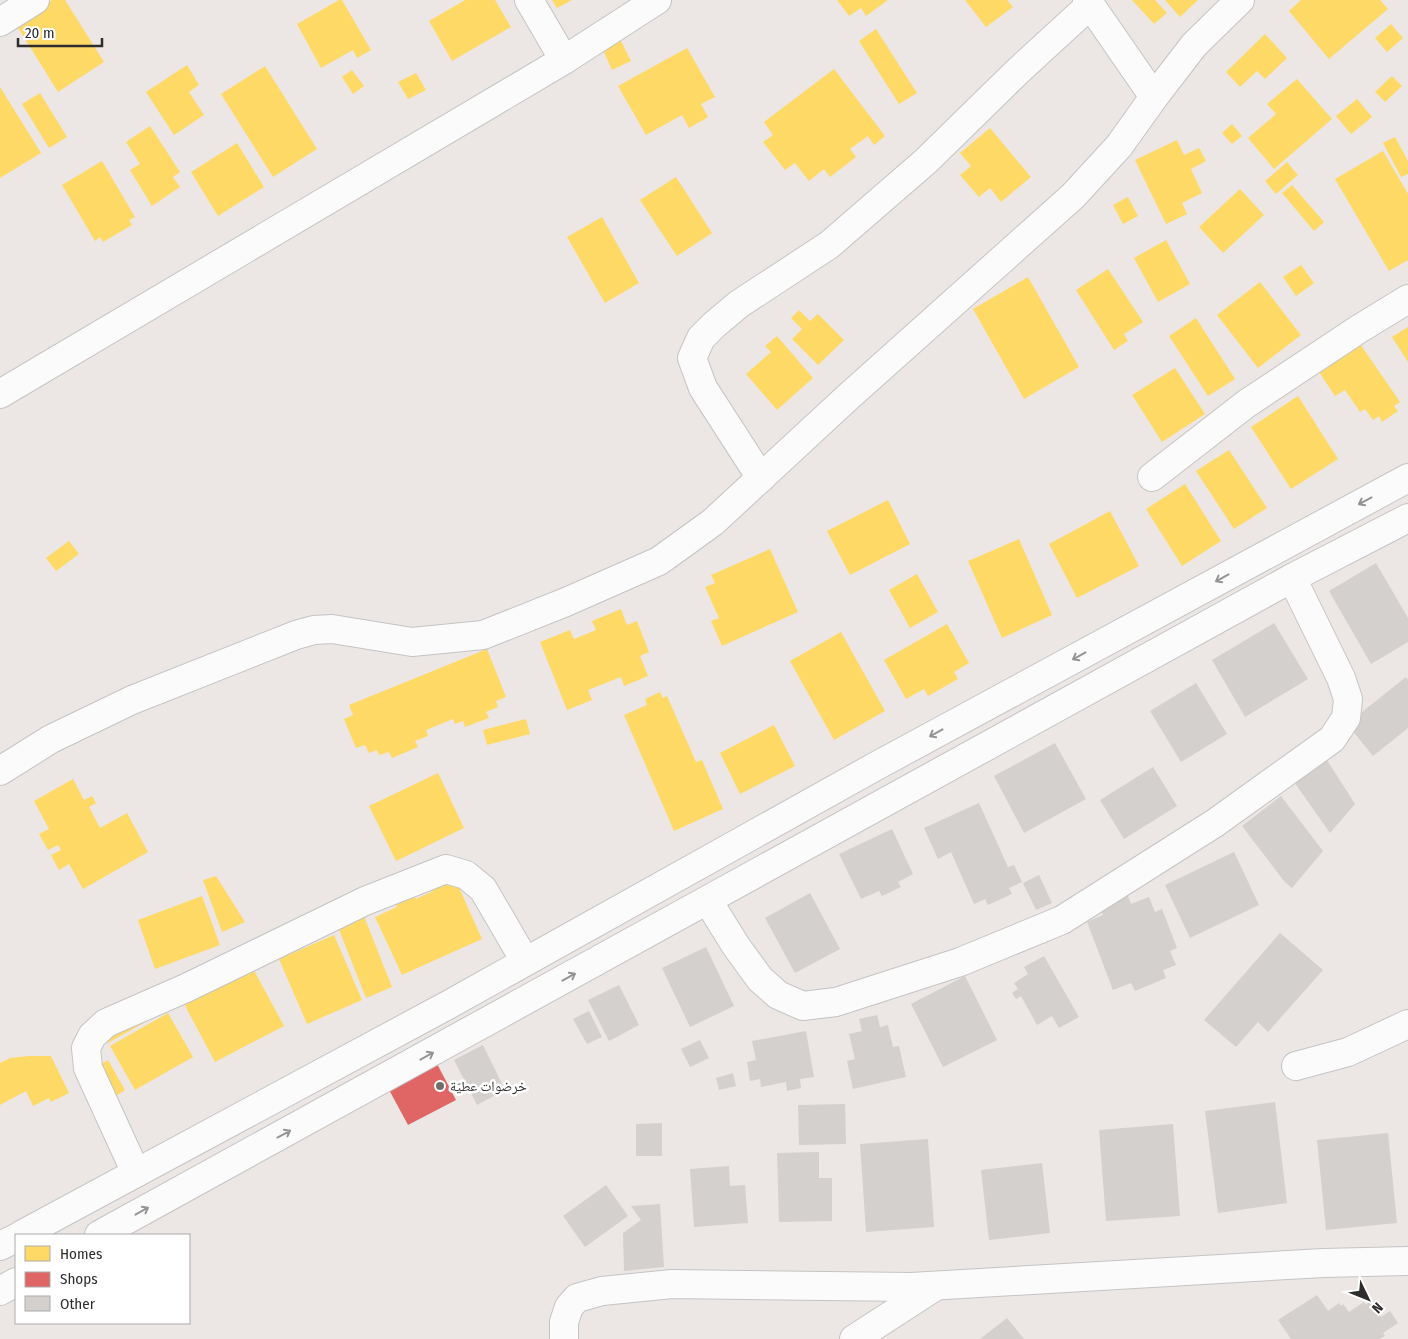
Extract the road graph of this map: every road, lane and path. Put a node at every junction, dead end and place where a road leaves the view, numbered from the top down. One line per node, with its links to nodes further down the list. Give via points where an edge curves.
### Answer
1 (35, 0): 6 (street)
2 (529, 0): 7 (street)
3 (657, 0): 7 (street)
4 (1240, 0): 8 (street, via 1194,45)
5 (1089, 2): 8 (street); 12 (street, via 926,161 829,245 739,304 701,338 692,358 703,388)
6 (0, 22)
7 (564, 60): 10 (street)
8 (1154, 98): 12 (street, via 1119,146 1073,196)
9 (1408, 298): 11 (street, via 1246,404)
10 (0, 394)
11 (1152, 477)
12 (761, 478): 16 (street, via 713,522 660,561 509,626 483,635 412,642 332,629 296,635 132,700 51,739)
13 (1408, 478): 18 (street, one-way to 18, via 878,765)
14 (1408, 518): 15 (street)
15 (1292, 578): 17 (street); 17 (street, via 1348,699 1346,718 1332,739 1215,823 1062,920 960,962 836,1002 803,1006 778,995 760,979)
16 (0, 771)
17 (708, 901): 23 (street, one-way to 17)
18 (525, 961): 21 (street); 21 (street, via 483,889 466,875 446,869 365,901 106,1023 92,1036 86,1048 88,1068)
19 (1408, 1024): 20 (street, via 1348,1052)
20 (1296, 1066)
21 (136, 1173): 22 (street)
22 (23, 1234)
23 (101, 1234)
24 (15, 1238): 25 (street)
25 (0, 1246)
26 (1408, 1261): 28 (street)
27 (15, 1283): 29 (street)
28 (937, 1285): 30 (street, via 672,1284 602,1292 577,1298 569,1307 564,1322); 31 (street)
29 (0, 1291)
30 (564, 1339)
31 (854, 1339)

